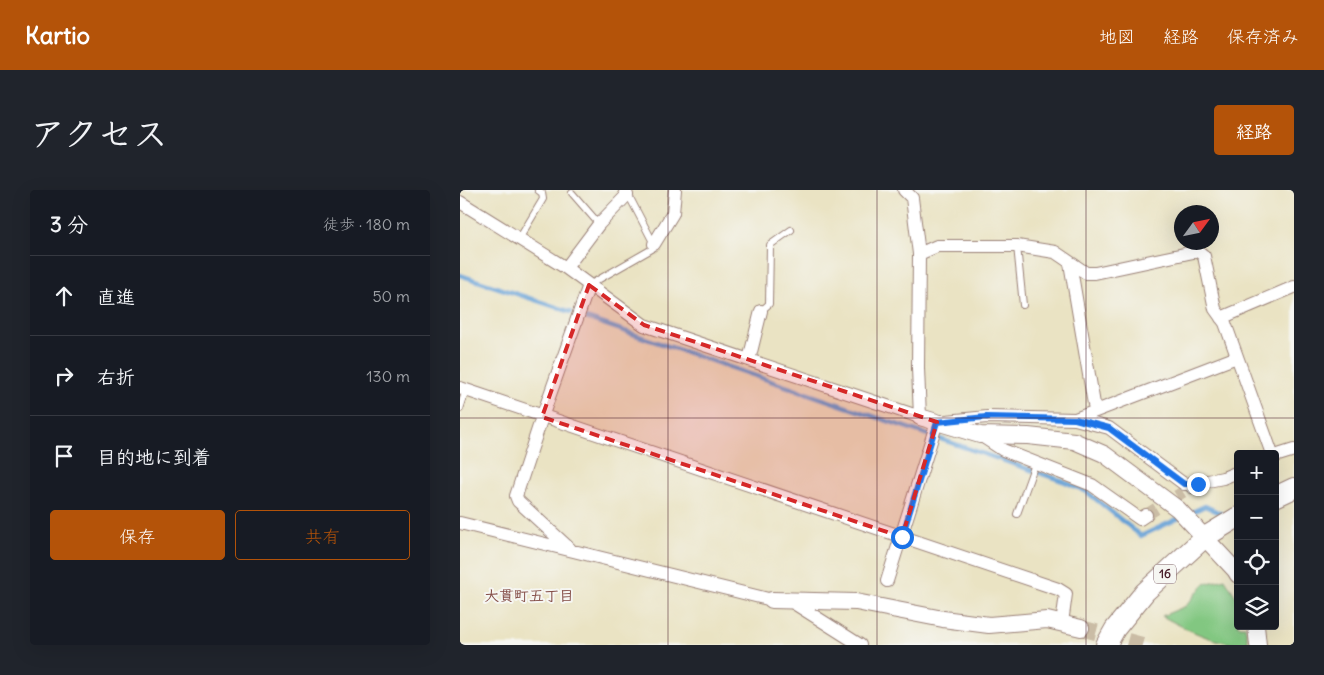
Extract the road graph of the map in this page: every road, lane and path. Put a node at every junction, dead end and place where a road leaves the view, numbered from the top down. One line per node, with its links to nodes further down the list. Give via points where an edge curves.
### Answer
1 (538, 190): 9 (lane, via 543,199)
2 (675, 190): 10 (street, via 672,214)
3 (904, 190): 12 (street, via 912,198)
4 (628, 192): 7 (street); 10 (lane)
5 (572, 193): 7 (lane)
6 (460, 202): 9 (street)
7 (599, 224): 14 (street)
8 (791, 230): 18 (lane, via 770,245 769,304)
9 (519, 239): 14 (street)
10 (654, 244): 15 (lane, via 652,249)
11 (1017, 246): 12 (street, via 937,246); 13 (street, via 1055,252); 17 (lane)
12 (919, 254): 26 (street)
13 (1070, 263): 19 (street, via 1086,273 1095,273 1198,251 1204,256 1215,309); 24 (street)
14 (566, 268): 15 (street)
15 (590, 285): 21 (street, via 644,325); 25 (street)
16 (1294, 287): 19 (street)
17 (1023, 305)
18 (761, 311): 21 (street)
19 (1221, 318): 20 (street)
20 (1237, 357): 24 (street); 30 (street)
21 (749, 360): 26 (street)
22 (463, 389): 23 (lane); 25 (street)
23 (460, 408)
24 (1096, 410): 27 (street)
25 (542, 416): 43 (street); 45 (street, via 516,496)
26 (920, 417): 28 (street)
27 (1075, 419): 28 (street, via 986,417); 35 (street, via 1109,428 1184,484)
28 (937, 422): 29 (street); 43 (street)
29 (980, 435): 33 (street, via 1003,450); 44 (street, via 1074,441 1104,454 1178,509)
30 (1271, 450)
31 (1294, 450): 32 (street)
32 (1279, 455)
33 (1035, 464): 39 (lane); 40 (street, via 1092,485 1140,519)
34 (1234, 474): 35 (street)
35 (1198, 484): 37 (street)
36 (1294, 488): 38 (main road)
37 (1183, 492)
38 (1279, 495)
39 (1017, 514)
40 (1146, 515)
41 (1234, 519): 44 (main road, 16)
42 (460, 523): 45 (street)
43 (902, 537): 47 (street); 50 (street, via 1058,589 1066,594)
44 (1205, 537): 46 (street); 54 (main road, 16, via 1145,592)
45 (572, 551): 48 (street)
46 (1234, 569)
47 (887, 581)
48 (772, 600): 49 (street)
49 (789, 600): 50 (street, via 856,602 989,625 1047,620); 53 (street)
50 (1062, 624): 51 (street)
51 (1080, 628)
52 (1256, 630): 55 (street)
53 (860, 645)
54 (1106, 645)
55 (1258, 645)

